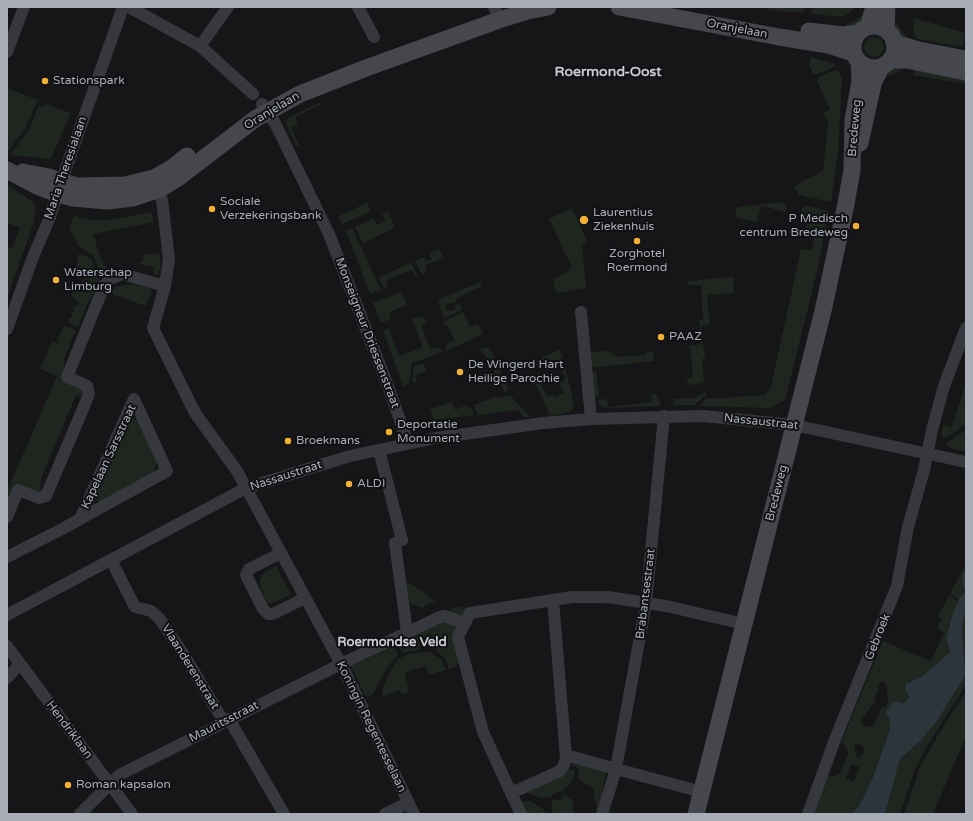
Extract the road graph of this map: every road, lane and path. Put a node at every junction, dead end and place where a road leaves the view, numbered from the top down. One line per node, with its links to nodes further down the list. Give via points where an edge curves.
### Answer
1 (24, 7): 16 (street)
2 (123, 7): 25 (street, Maria Theresialaan)
3 (129, 7): 15 (street, Monseigneur Driessenstraat)
4 (228, 7): 15 (street)
5 (358, 7): 14 (street)
6 (548, 7): 11 (street, Oranjelaan)
7 (619, 7): 17 (street, Oranjelaan, via 828,45)
8 (669, 7): 12 (street, Oranjelaan, via 709,17 783,29 843,35)
9 (874, 7): 12 (street)
10 (887, 7): 13 (street)
11 (499, 11): 21 (street, Oranjelaan, via 300,94)
12 (863, 30): 13 (street, via 877,26); 17 (street, via 853,42)
13 (890, 36): 18 (street, via 918,50); 19 (street, via 895,49)
14 (374, 37)
15 (200, 46): 21 (street, Monseigneur Driessenstraat)
16 (7, 52)
17 (856, 57): 19 (street, via 869,68); 23 (street, Bredeweg, via 861,74 853,120)
18 (966, 59)
19 (886, 64): 20 (street, via 908,60); 23 (street, Bredeweg, via 873,84 861,142)
20 (966, 72)
21 (261, 103): 24 (street, Oranjelaan, via 215,148 178,178); 33 (street, Monseigneur Driessenstraat, via 301,174 324,223)
22 (7, 170): 25 (street, Oranjelaan, via 49,177)
23 (852, 170): 32 (street, Bredeweg, via 823,311)
24 (157, 184): 25 (street, Oranjelaan); 26 (street, Koningin Regentesselaan, via 169,258)
25 (60, 188): 29 (street, Maria Theresialaan)
26 (165, 286): 37 (street, Koningin Regentesselaan, via 153,328 195,413 237,471); 38 (street, via 122,274 110,279 104,286 67,377 87,386 89,394 82,411 46,496 39,498 18,490)
27 (581, 312): 31 (street)
28 (966, 328): 35 (street, Gebroek, via 944,386)
29 (7, 329)
30 (664, 416): 31 (street, Nassaustraat); 32 (street, Nassaustraat); 45 (street, Brabantsestraat)
31 (591, 419): 33 (street, Nassaustraat, via 543,422)
32 (794, 424): 35 (street, Nassaustraat); 48 (street, Bredeweg)
33 (408, 443): 34 (street, Nassaustraat)
34 (380, 450): 37 (street, Nassaustraat, via 321,464); 49 (street, via 402,540 395,543)
35 (928, 453): 36 (street, Nassaustraat); 68 (street, Gebroek, via 908,527 897,586)
36 (966, 462)
37 (246, 488): 40 (street, Koningin Regentesselaan); 42 (street, Nassaustraat)
38 (7, 517)
39 (80, 520): 39 (street, Kapelaan Sarsstraat, via 167,471 134,399 112,449); 41 (street, Kapelaan Sarsstraat)
40 (281, 553): 43 (street, Koningin Regentesselaan); 43 (street, via 249,569 246,575 262,609 268,614 273,614)
41 (7, 557)
42 (111, 560): 46 (street, Nassaustraat); 54 (street, Vlaanderenstraat, via 135,607 151,611 159,618)
43 (305, 598): 52 (street, Koningin Regentesselaan)
44 (553, 600): 45 (street, via 608,597); 47 (street, via 470,613); 55 (street)
45 (646, 603): 48 (street); 56 (street, Brabantsestraat)
46 (7, 615)
47 (464, 623): 49 (street, Mauritsstraat, via 445,616); 59 (street, via 458,637 483,732)
48 (744, 624): 58 (street, Bredeweg)
49 (407, 632): 52 (street, Mauritsstraat)
50 (7, 646): 51 (street, Hendriklaan)
51 (20, 664): 53 (street); 57 (street, Hendriklaan)
52 (341, 664): 54 (street, Mauritsstraat); 60 (street, Koningin Regentesselaan)
53 (7, 678)
54 (226, 721): 57 (street, Mauritsstraat, via 119,775); 63 (street, Vlaanderenstraat)
55 (566, 758): 56 (street, via 573,757); 59 (street, via 560,771)
56 (616, 769): 58 (street); 66 (street, Brabantsestraat)
57 (109, 783): 61 (street, Mauritsstraat); 62 (street, Hendriklaan)
58 (702, 792): 67 (street, Bredeweg)
59 (511, 793): 65 (street)
60 (411, 809): 64 (street)
61 (80, 814)
62 (132, 814)
63 (284, 814)
64 (385, 814)
65 (521, 814)
66 (602, 814)
67 (696, 814)
68 (808, 814)

